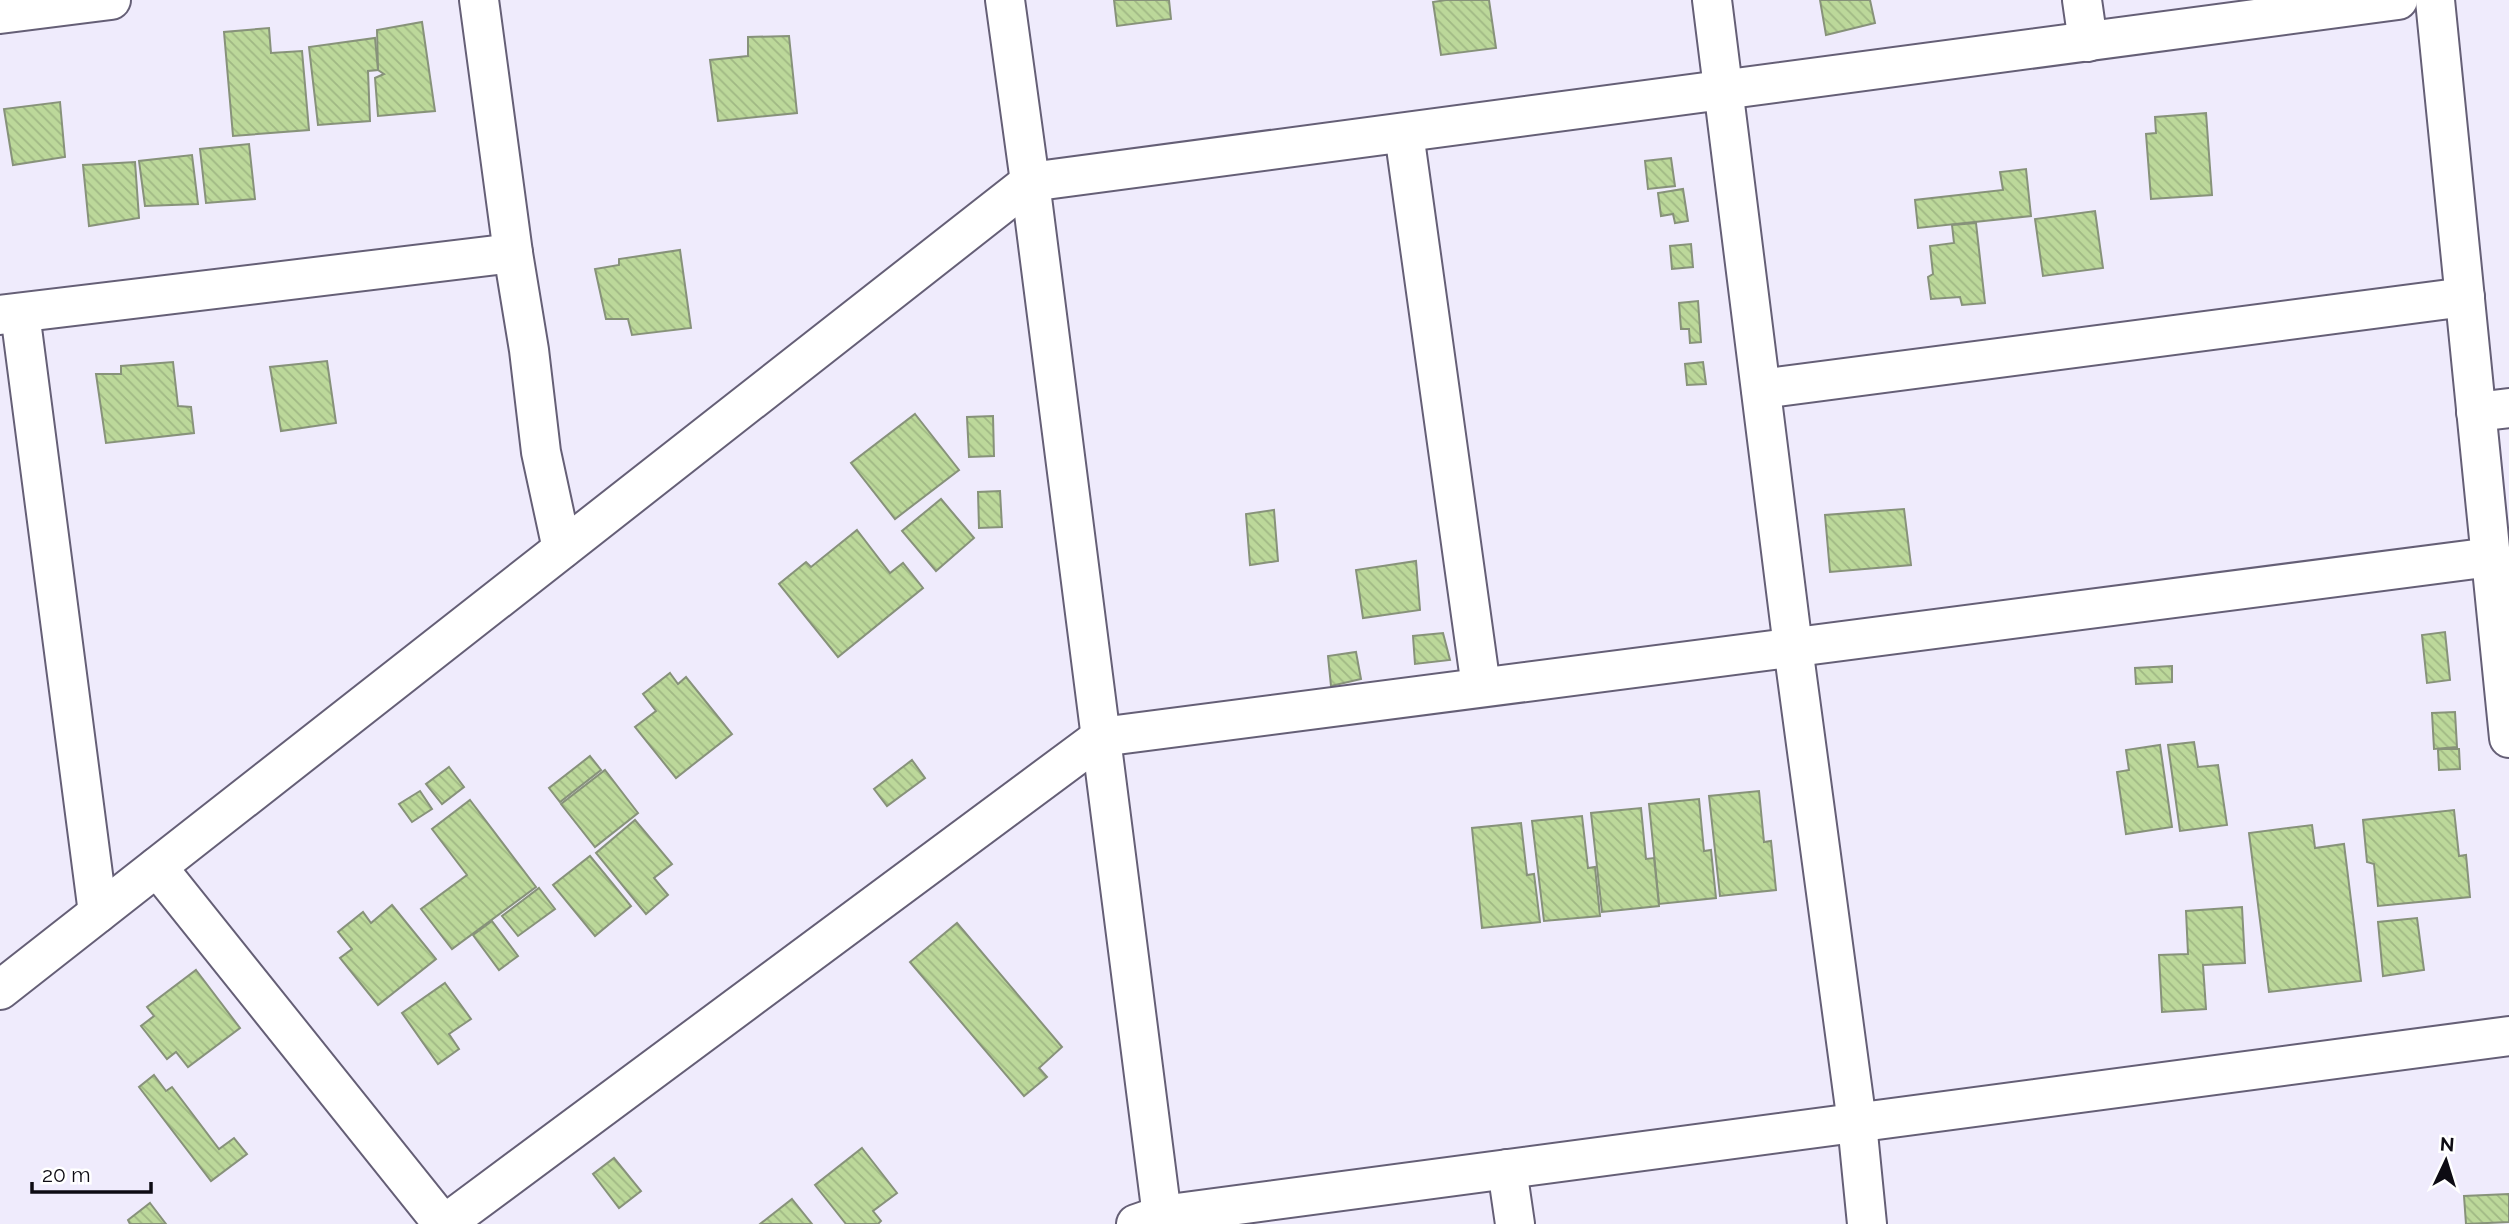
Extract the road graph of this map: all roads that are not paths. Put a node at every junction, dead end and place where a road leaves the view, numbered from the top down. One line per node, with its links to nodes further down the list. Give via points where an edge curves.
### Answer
1 (111, 0): 8 (street)
2 (479, 0): 13 (street)
3 (1005, 0): 12 (street)
4 (1712, 0): 10 (street)
5 (2082, 0): 9 (street)
6 (2398, 0): 9 (street)
7 (2435, 0): 14 (street)
8 (0, 15)
9 (2088, 42): 10 (street)
10 (1723, 90): 11 (street); 16 (street)
11 (1404, 133): 12 (street); 21 (street)
12 (1030, 182): 18 (street); 22 (street)
13 (513, 253): 15 (street); 18 (street, via 541,452)
14 (2465, 297): 16 (street); 17 (street)
15 (10, 314): 25 (street)
16 (1761, 389): 20 (street)
17 (2493, 410): 19 (street)
18 (562, 549): 24 (street)
19 (2491, 557): 20 (street); 23 (street)
20 (1793, 647): 21 (street); 28 (street)
21 (1481, 687): 22 (street)
22 (1101, 737): 30 (street); 31 (street)
23 (2509, 738)
24 (157, 867): 25 (street); 31 (street)
25 (98, 913): 26 (street)
26 (0, 990)
27 (2509, 1036): 28 (street)
28 (1857, 1123): 29 (street); 33 (street)
29 (1507, 1169): 30 (street); 32 (street)
30 (1153, 1221)
31 (444, 1224)
32 (1515, 1224)
33 (1867, 1224)

